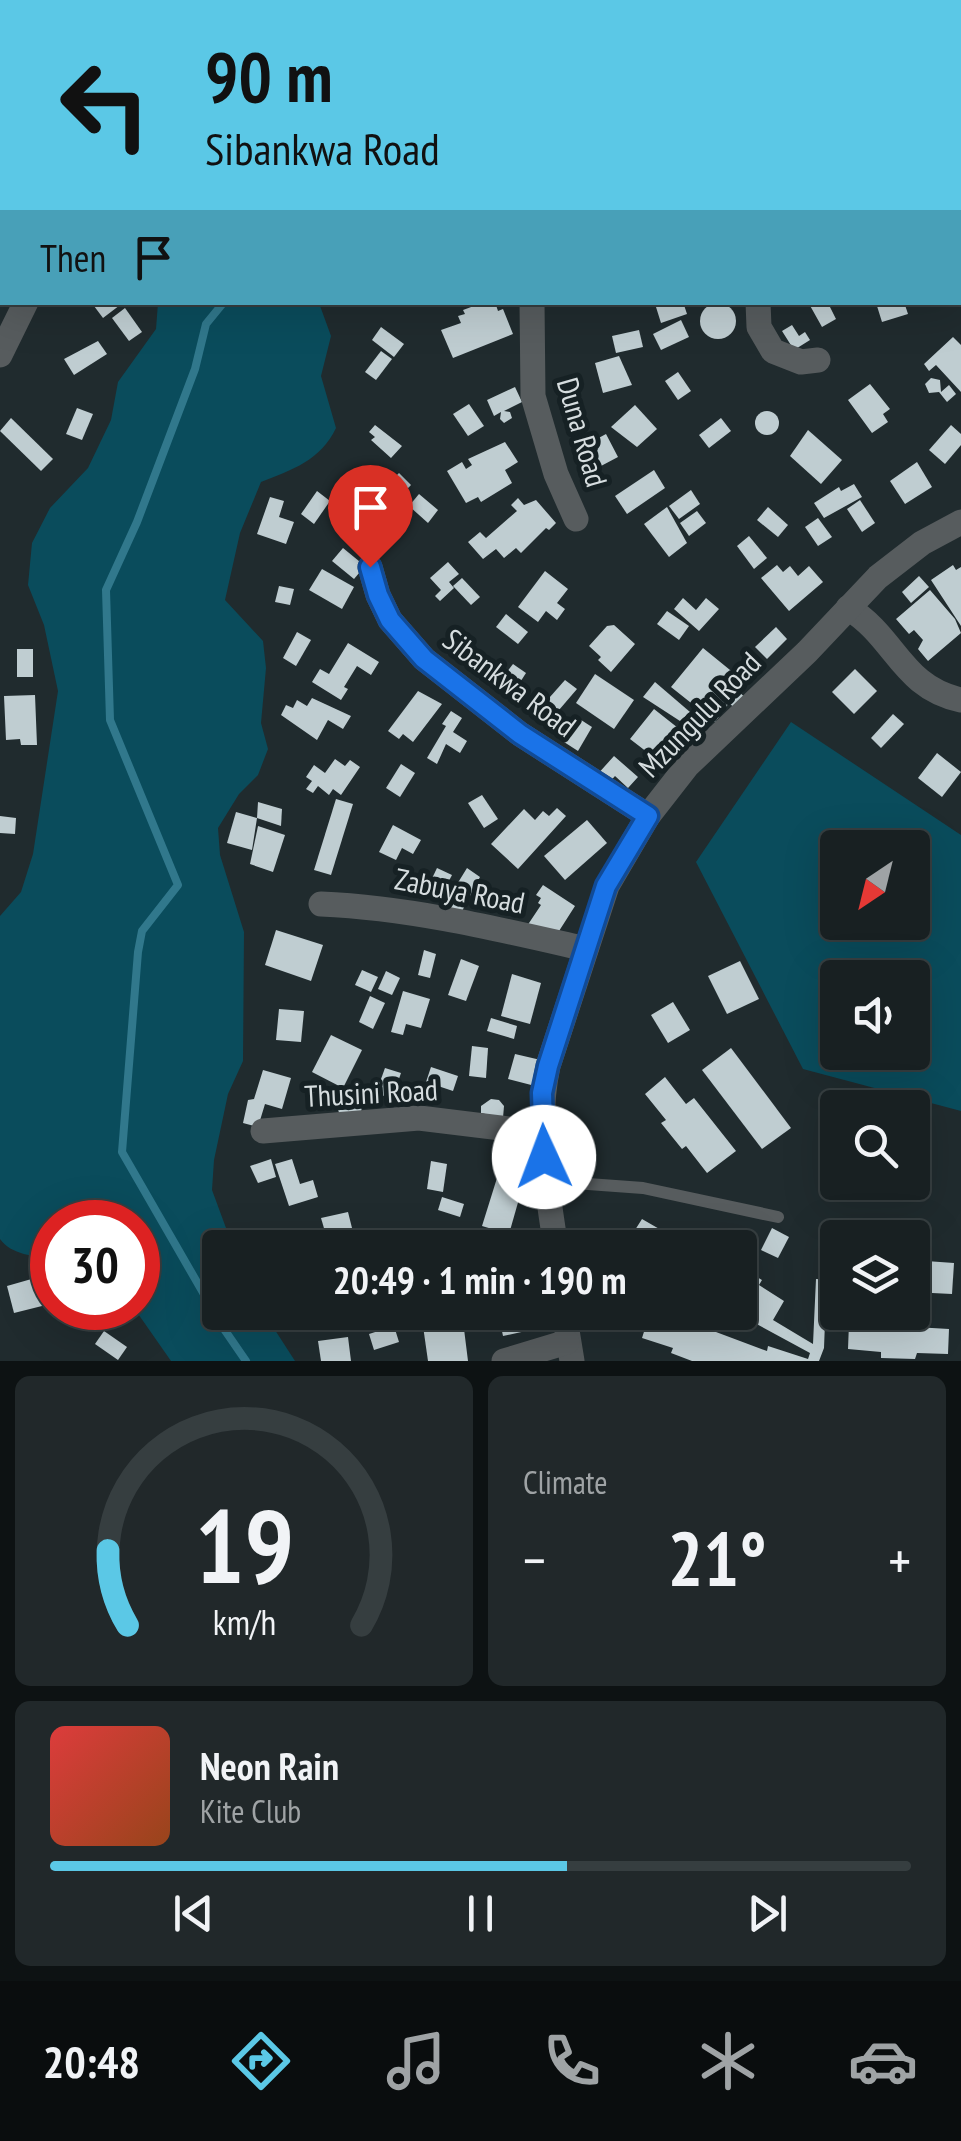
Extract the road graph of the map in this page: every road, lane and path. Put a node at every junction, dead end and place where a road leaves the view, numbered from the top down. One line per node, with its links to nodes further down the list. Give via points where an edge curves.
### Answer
1 (25, 305): 4 (street)
2 (532, 305): 6 (street, Duna Road, via 534,396)
3 (758, 305): 5 (street, via 759,327 773,352)
4 (0, 355)
5 (818, 360)
6 (576, 519)
7 (961, 522): 9 (street, Mzungulu Road, via 894,562)
8 (370, 567): 11 (street, Sibankwa Road, via 390,620 424,659 520,734)
9 (848, 608): 10 (street, via 875,628 927,689); 11 (street, Mzungulu Road, via 687,766)
10 (961, 700)
11 (648, 816): 13 (street, Mzungulu Road, via 606,886)
12 (322, 904): 13 (street, Zabuya Road, via 427,914)
13 (586, 949): 15 (street, Mzungulu Road, via 548,1066)
14 (264, 1131): 15 (street, Thusini Road, via 419,1118)
15 (541, 1134): 16 (street, Mzungulu Road)
16 (547, 1181): 17 (lane, via 644,1188); 18 (street, Mzungulu Road)
17 (778, 1216)
18 (554, 1230)
19 (570, 1351): 20 (street)
20 (504, 1361)

